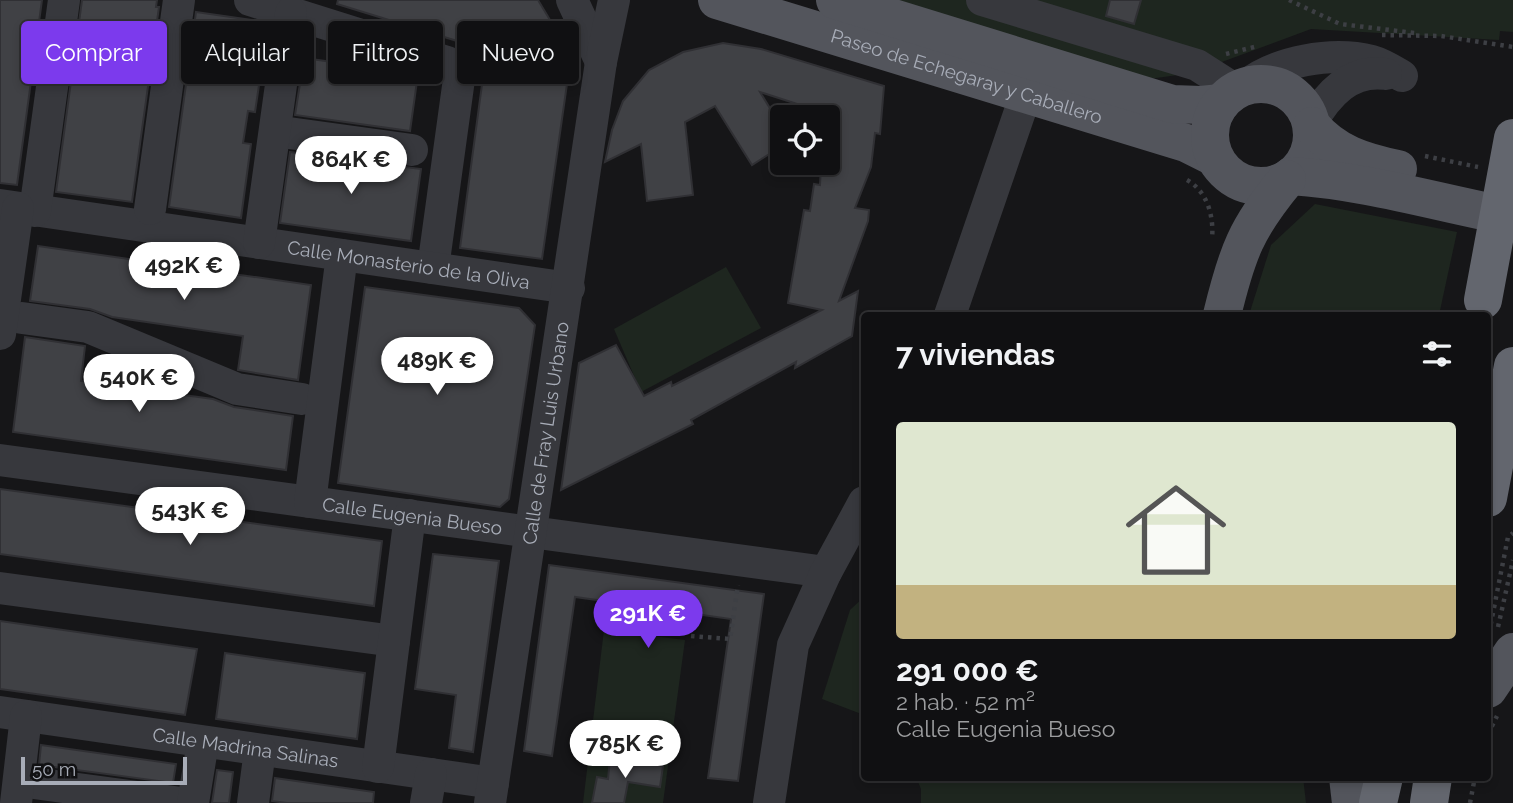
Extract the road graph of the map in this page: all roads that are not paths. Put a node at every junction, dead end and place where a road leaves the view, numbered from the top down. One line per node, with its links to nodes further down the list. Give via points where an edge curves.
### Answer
1 (64, 0): 20 (street)
2 (179, 0): 21 (street)
3 (250, 0): 9 (street)
4 (572, 0): 10 (street)
5 (614, 0): 10 (street, Calle de Fray Luis Urbano)
6 (717, 0): 12 (main road, Paseo de Echegaray y Caballero)
7 (835, 0): 11 (main road, Paseo de Echegaray y Caballero, via 1154,99 1185,106)
8 (982, 0): 11 (street, via 1197,65)
9 (291, 13): 23 (street); 26 (street, via 447,62 456,69 459,79)
10 (601, 62): 27 (street, Calle de Fray Luis Urbano)
11 (1234, 93): 13 (main road, via 1256,84 1280,87 1300,101); 13 (street, via 1272,69 1328,59 1373,61 1402,76 1375,72 1346,81 1322,104); 17 (main road, via 1211,123 1209,135)
12 (1026, 94): 17 (main road, Paseo de Echegaray y Caballero, via 1186,143); 29 (street)
13 (1311, 125): 18 (main road, via 1308,154); 19 (main road, via 1328,143 1353,157)
14 (289, 134): 16 (street)
15 (1513, 138): 28 (highway, bridge)
16 (412, 150)
17 (1218, 162): 18 (main road, via 1232,177 1252,185 1273,185); 24 (main road, via 1232,218)
18 (1289, 178): 22 (main road, via 1376,186); 24 (main road)
19 (1513, 192)
20 (18, 208): 23 (street, Calle Monasterio de la Oliva); 31 (street)
21 (149, 209)
22 (1513, 217)
23 (259, 243): 25 (street, Calle Monasterio de la Oliva)
24 (1223, 252): 30 (main road)
25 (342, 255): 26 (street, Calle Monasterio de la Oliva); 38 (street)
26 (433, 268): 27 (street, Calle Monasterio de la Oliva)
27 (569, 288): 41 (street, Calle de Fray Luis Urbano)
28 (1482, 308)
29 (951, 312)
30 (1222, 312)
31 (11, 326): 33 (street, via 88,327 237,389)
32 (1513, 366): 37 (highway)
33 (302, 399)
34 (1513, 414): 36 (main road)
35 (0, 460): 38 (street, Calle Eugenia Bueso)
36 (1513, 470)
37 (1491, 482)
38 (310, 502): 40 (street, Calle Eugenia Bueso)
39 (861, 508): 42 (street)
40 (410, 516): 41 (street, Calle Eugenia Bueso); 44 (street)
41 (530, 532): 42 (street, Calle Eugenia Bueso); 55 (street, Calle de Fray Luis Urbano)
42 (826, 572): 59 (street, via 793,645)
43 (0, 588): 44 (street)
44 (394, 641): 48 (street)
45 (13, 714): 46 (street, Calle Madrina Salinas); 54 (street)
46 (203, 741): 47 (street, Calle Madrina Salinas); 57 (street)
47 (260, 750): 48 (street, Calle Madrina Salinas); 58 (street)
48 (378, 767): 53 (street, Calle Madrina Salinas)
49 (1348, 781): 60 (main road)
50 (1383, 781): 61 (highway)
51 (1432, 781): 62 (highway)
52 (1450, 781): 63 (main road)
53 (429, 789): 55 (street, Calle Madrina Salinas)
54 (17, 792): 56 (street)
55 (492, 793)
56 (182, 803)
57 (193, 803)
58 (253, 803)
59 (769, 803)
60 (1351, 803)
61 (1378, 803)
62 (1429, 803)
63 (1435, 803)

